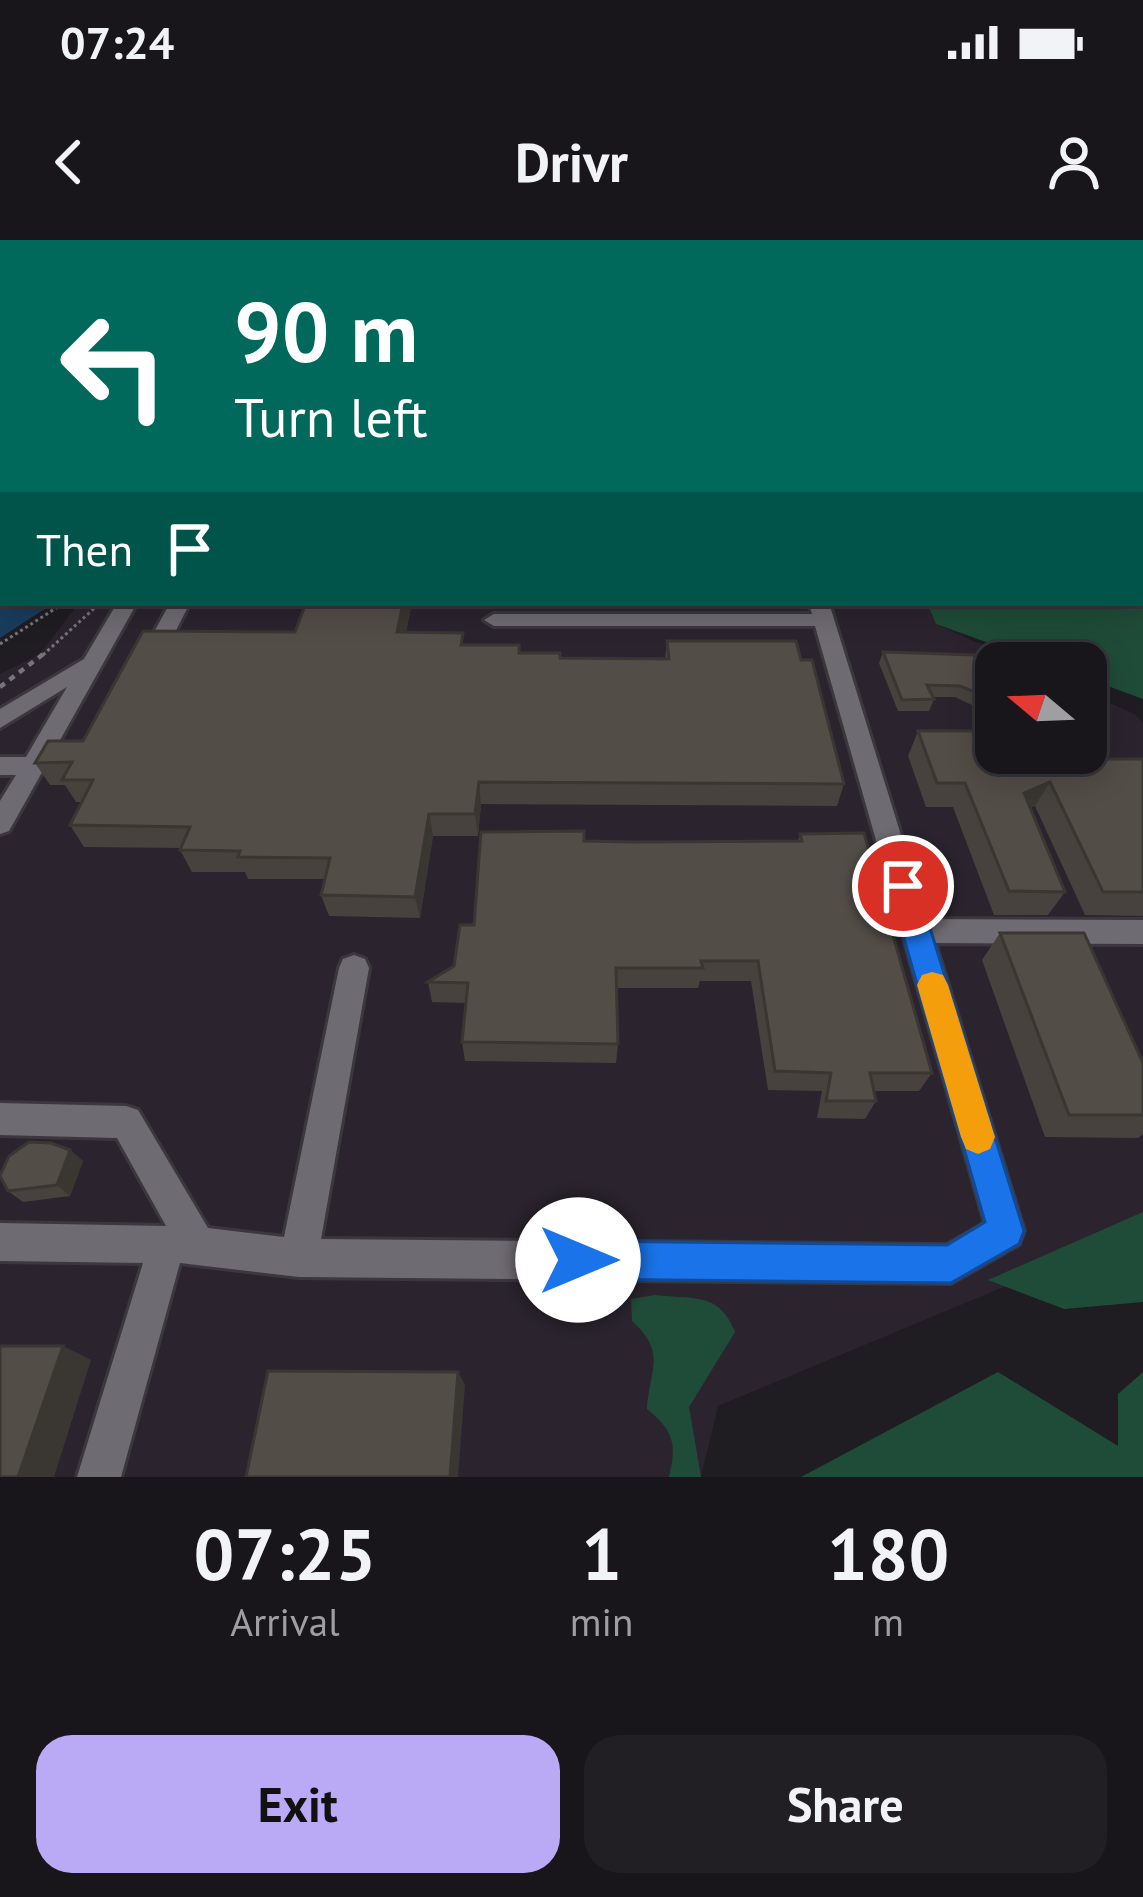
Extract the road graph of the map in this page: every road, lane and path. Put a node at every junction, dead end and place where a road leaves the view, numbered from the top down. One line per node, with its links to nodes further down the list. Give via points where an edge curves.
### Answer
1 (59, 606): 8 (path)
2 (96, 606): 10 (path)
3 (126, 606): 9 (street)
4 (178, 606): 7 (street)
5 (821, 612): 6 (street); 16 (street)
6 (494, 620)
7 (158, 643)
8 (0, 644)
9 (95, 660): 11 (street); 12 (street)
10 (0, 687)
11 (0, 721): 12 (street)
12 (53, 733): 14 (street)
13 (0, 766): 14 (street)
14 (33, 766): 15 (street)
15 (0, 824)
16 (916, 931): 17 (street); 22 (street, via 1006,1231 977,1252 951,1264)
17 (1143, 932)
18 (354, 968): 22 (street)
19 (0, 1119): 21 (street, via 126,1122)
20 (0, 1242): 21 (street)
21 (182, 1245): 22 (street); 23 (street)
22 (299, 1258)
23 (99, 1477)

